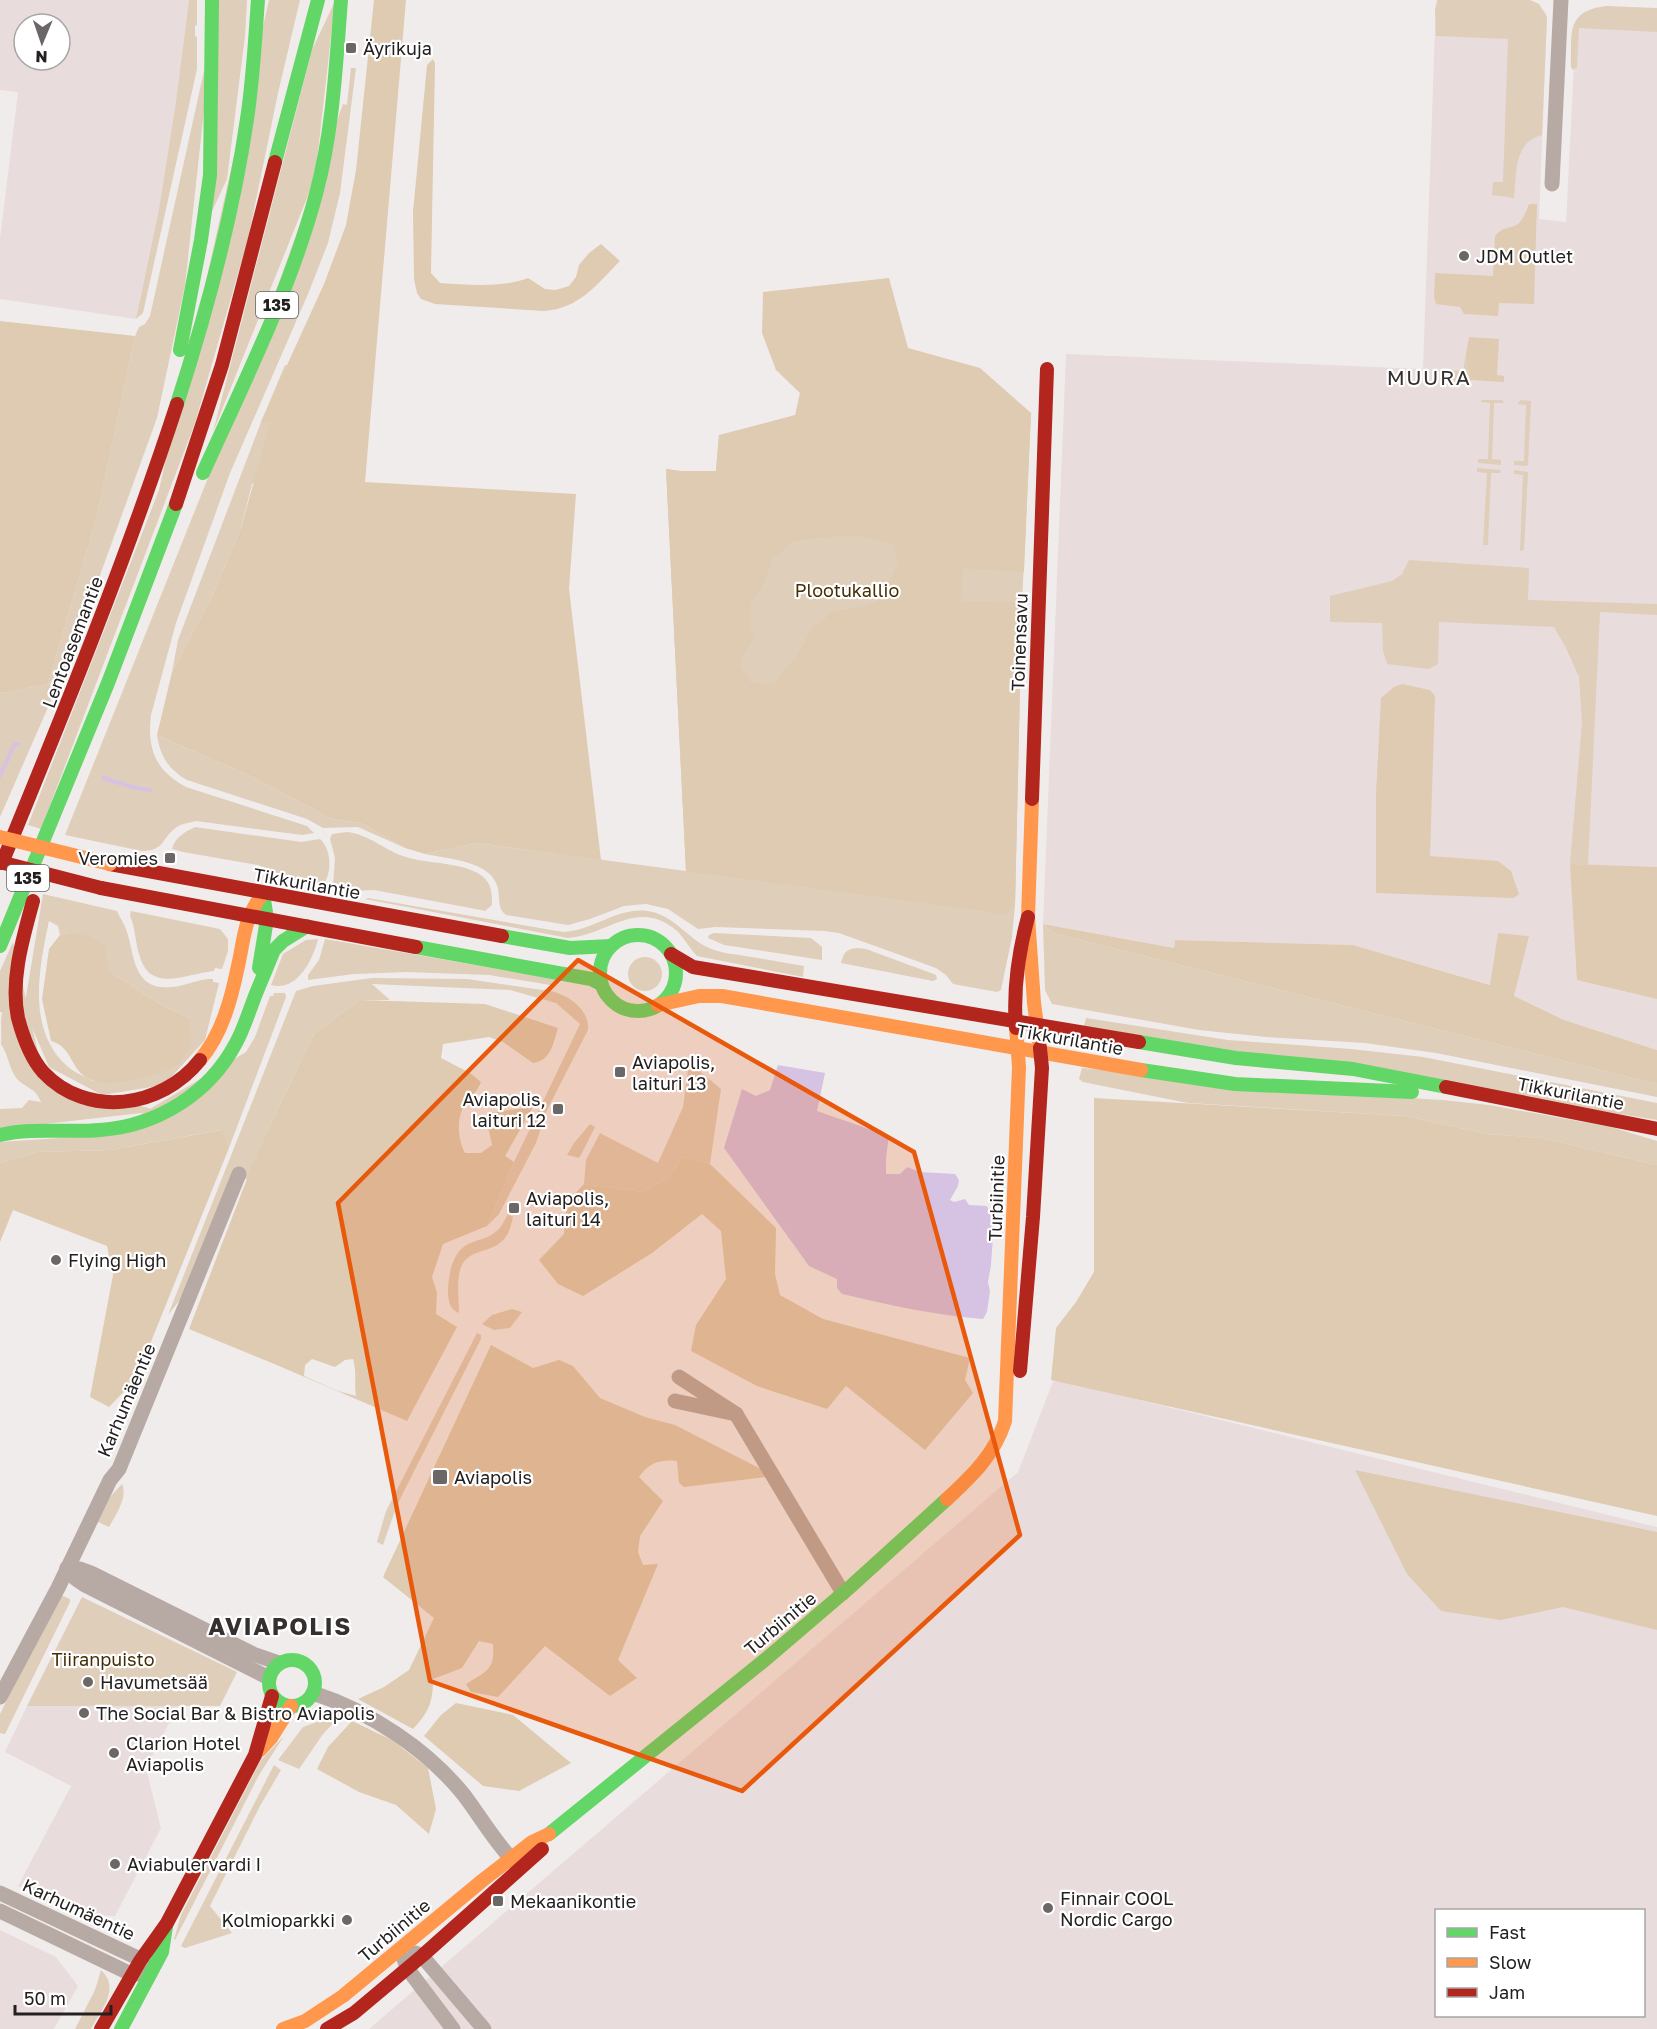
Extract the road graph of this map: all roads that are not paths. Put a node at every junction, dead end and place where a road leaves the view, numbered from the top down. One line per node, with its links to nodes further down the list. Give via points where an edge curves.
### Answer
1 (212, 0): 8 (main road, 135, via 210,175)
2 (258, 0): 8 (main road, via 245,136 226,235)
3 (318, 0): 11 (main road, via 235,321 206,417)
4 (341, 0): 9 (main road, 135, via 327,138 304,237)
5 (1560, 0): 6 (street)
6 (1552, 184)
7 (1047, 369): 20 (main road, Toinensavu)
8 (171, 426): 12 (main road, Lentoasemantie / 135)
9 (199, 483)
10 (191, 502): 11 (main road, 135, via 176,541)
11 (145, 589): 13 (main road, 135)
12 (54, 737): 14 (main road, via 25,779); 17 (main road, Lentoasemantie / 135)
13 (56, 810): 19 (main road, via 21,950 16,997 18,1019 33,1058 44,1073 75,1096 112,1104 149,1099 173,1086 195,1067 208,1051 232,996); 23 (main road, 135)
14 (0, 832)
15 (0, 837): 18 (main road, Tikkurilantie, bridge, via 110,864)
16 (0, 862): 19 (main road, bridge, via 100,888)
17 (0, 869)
18 (263, 893): 19 (main road); 21 (main road); 24 (main road, Tikkurilantie, via 570,948)
19 (248, 916): 21 (main road)
20 (1028, 917): 29 (main road, Toinensavu, via 1019,952); 30 (main road, Toinensavu)
21 (267, 919): 22 (main road); 27 (main road)
22 (307, 926): 26 (main road); 27 (main road, via 274,950)
23 (0, 946)
24 (611, 946): 25 (main road, via 625,937 638,935 651,937); 26 (main road, via 600,969)
25 (671, 954): 28 (main road, via 674,984); 29 (main road, Tikkurilantie, via 693,967)
26 (602, 984): 28 (main road, via 607,995 623,1007 640,1010)
27 (253, 1001): 35 (main road, via 240,1037 221,1066 188,1099 166,1113 124,1127 27,1131)
28 (658, 1005): 31 (main road, Tikkurilantie, via 699,996 722,996)
29 (1014, 1022): 30 (main road, Tikkurilantie); 31 (main road, Toinensavu)
30 (1037, 1025): 32 (main road, Toinensavu); 33 (main road, Tikkurilantie, via 1236,1058 1353,1069)
31 (1017, 1048): 32 (main road, Tikkurilantie); 40 (main road, Turbiinitie)
32 (1041, 1052): 33 (main road, Tikkurilantie, via 1234,1084); 40 (main road, Turbiinitie, via 1022,1358 1018,1390)
33 (1479, 1093): 34 (main road, Tikkurilantie)
34 (1657, 1129)
35 (0, 1136)
36 (239, 1174): 41 (street, Karhumäentie, via 119,1469)
37 (679, 1377): 39 (street)
38 (675, 1401): 39 (street)
39 (736, 1414): 42 (street)
40 (1005, 1421): 42 (main road, Turbiinitie, via 989,1456 962,1485)
41 (67, 1568): 43 (street, via 91,1573 253,1654); 44 (street, via 85,1585); 47 (street, Karhumäentie)
42 (843, 1593): 50 (main road, Turbiinitie, via 553,1832 532,1842)
43 (279, 1663): 44 (main road); 45 (main road, via 304,1663 314,1675)
44 (269, 1678): 46 (main road)
45 (313, 1693): 48 (main road, via 302,1704); 50 (street, via 353,1709 438,1765)
46 (272, 1696): 48 (main road); 49 (main road)
47 (0, 1697)
48 (291, 1706): 49 (main road)
49 (255, 1755): 53 (main road)
50 (516, 1864): 54 (main road, Turbiinitie); 55 (main road, Turbiinitie)
51 (0, 1893): 56 (street, Karhumäentie)
52 (0, 1911): 58 (street, Karhumäentie)
53 (167, 1923): 56 (main road); 59 (main road, via 162,1952)
54 (401, 1948): 55 (street); 57 (street); 62 (main road, Turbiinitie, via 334,2002 305,2021)
55 (422, 1956): 57 (main road, Turbiinitie); 65 (street)
56 (140, 1959): 58 (main road); 59 (street, Karhumäentie)
57 (407, 1968): 63 (main road, Turbiinitie, via 354,2013); 64 (street)
58 (131, 1974): 59 (street, Karhumäentie); 60 (main road)
59 (150, 1974): 61 (main road)
60 (101, 2029)
61 (121, 2029)
62 (283, 2029)
63 (327, 2029)
64 (453, 2029)
65 (484, 2029)

